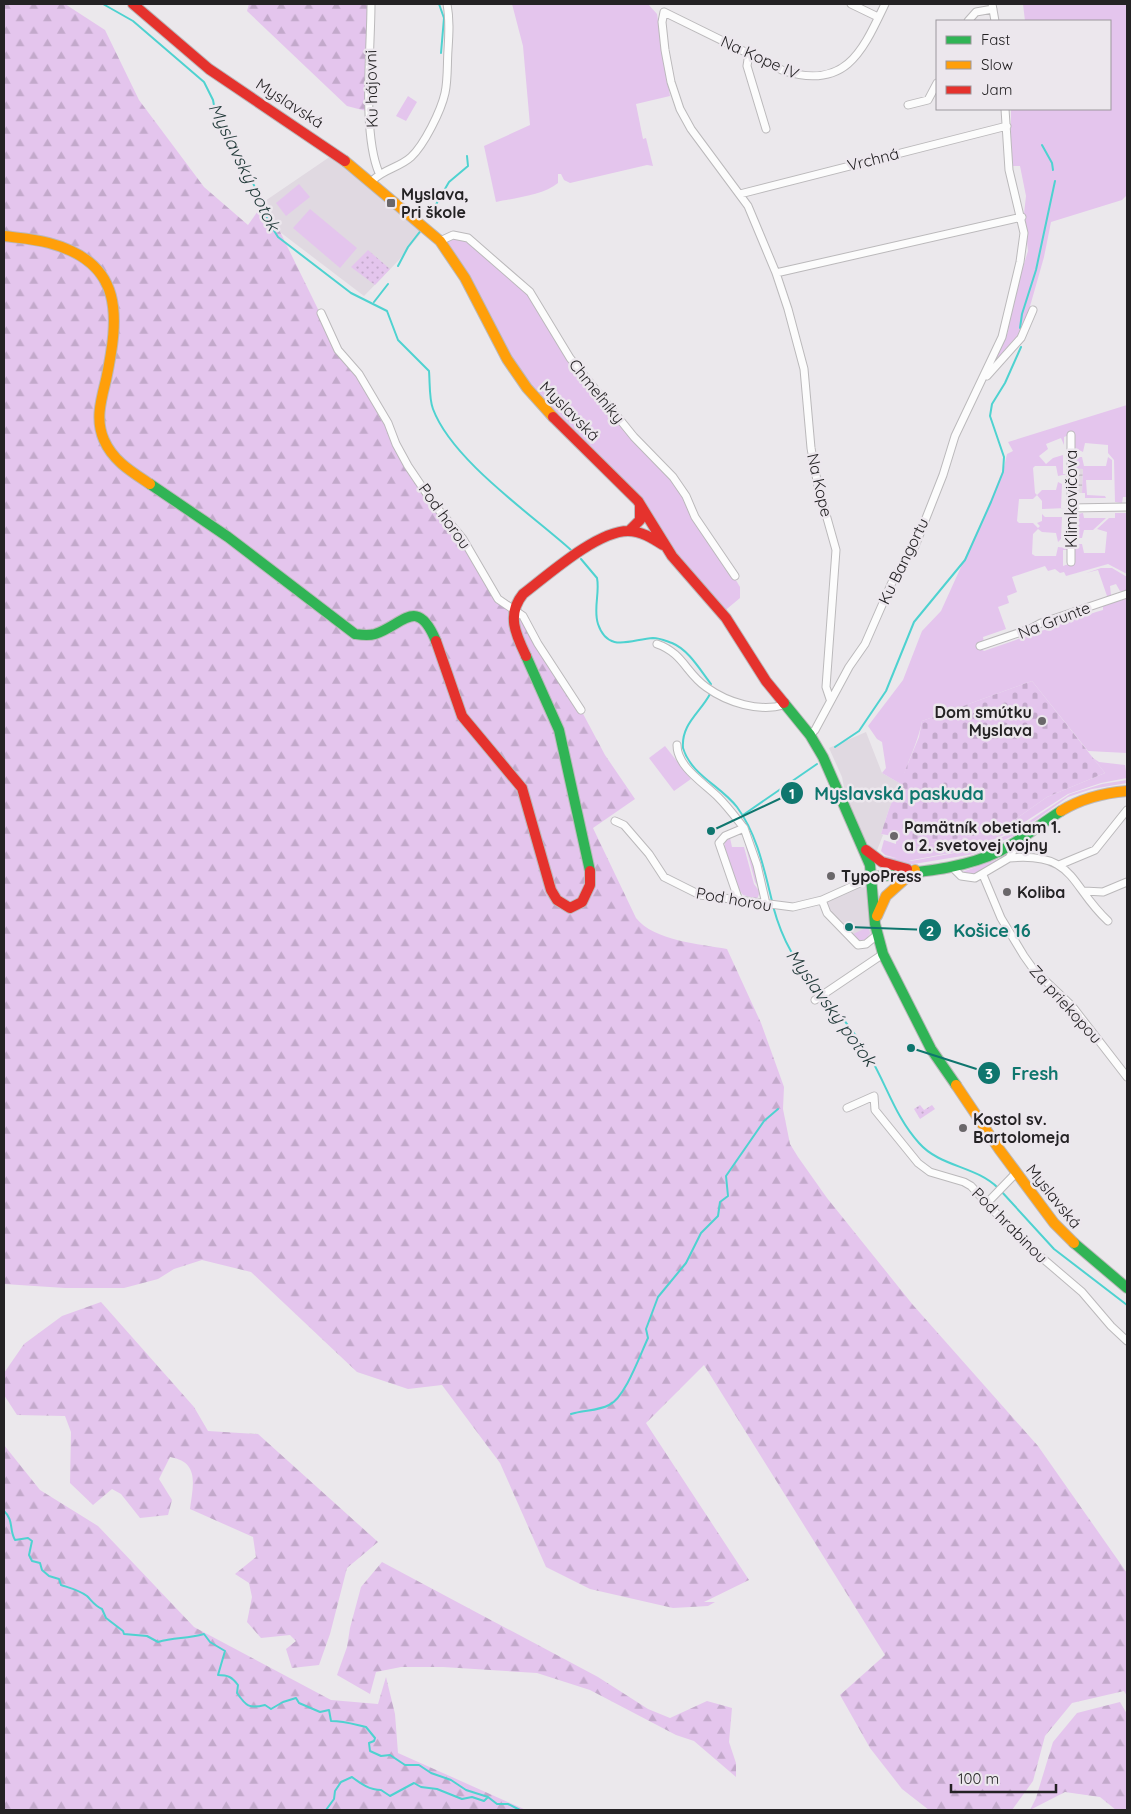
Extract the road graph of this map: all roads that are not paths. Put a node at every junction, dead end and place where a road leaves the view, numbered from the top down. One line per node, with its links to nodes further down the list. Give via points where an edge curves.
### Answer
1 (133, 4): 17 (street, Myslavská, via 209,69)
2 (371, 4): 17 (street, Ku hájovni, via 371,119)
3 (447, 4): 17 (street, via 450,24 443,102 412,156)
4 (851, 4): 8 (street)
5 (885, 4): 8 (street, Na Kope IV)
6 (993, 6): 9 (street, via 976,12); 10 (street)
7 (664, 12): 11 (street, Na Kope IV); 18 (street, Na Kope, via 662,33 671,82 680,109)
8 (878, 17): 11 (street, Na Kope IV, via 862,49 843,69 831,74 801,76)
9 (969, 20)
10 (995, 20)
11 (749, 53): 16 (street, via 747,66)
12 (936, 85): 13 (street, via 928,100)
13 (908, 105)
14 (1005, 110): 15 (street, Ku Bangortu)
15 (1007, 126): 18 (street, Vrchná); 19 (street, Ku Bangortu, via 1009,170)
16 (766, 128)
17 (375, 177): 21 (street, Myslavská)
18 (740, 194): 22 (street, Na Kope)
19 (1022, 217): 22 (street); 25 (street, Ku Bangortu, via 1024,245 1002,337)
20 (4, 236): 35 (street, via 52,243 71,250 99,269 110,283 117,314 98,425 102,440 124,466 228,536 356,634 377,635 407,617 426,622 462,716 522,788 554,897 566,907 576,906 587,898 590,880 569,770 559,730 515,632)
21 (440, 241): 27 (street, Myslavská, via 465,278 507,359 526,388); 33 (street, Chmeľníky, via 454,235 468,238 530,292 570,358 634,437 682,488 695,517)
22 (776, 273): 38 (street, Na Kope, via 804,369 811,448 836,550 826,687)
23 (1033, 310): 25 (street, Ku Bangortu, via 1021,338)
24 (321, 312): 35 (street, Pod horou, via 338,350 359,374 388,423 408,466 432,503 463,539 498,599)
25 (983, 380): 38 (street, Ku Bangortu, via 955,436 944,475 915,546 893,580 865,644)
26 (1071, 435): 29 (street, Klimkovičova)
27 (638, 501): 30 (street, via 642,517); 31 (street, Myslavská)
28 (1127, 507): 29 (street)
29 (1071, 508): 32 (street, Klimkovičova)
30 (630, 530): 31 (street, via 648,535); 35 (street, via 615,532 595,542 523,594)
31 (665, 547): 39 (street, Myslavská, via 726,618)
32 (1071, 562)
33 (735, 576)
34 (1127, 594): 37 (street, Na Grunte)
35 (513, 610): 40 (street, Pod horou, via 530,626 538,644)
36 (657, 644): 39 (street, via 680,656 706,687 726,697 759,708)
37 (980, 646)
38 (830, 700): 41 (street, Ku Bangortu)
39 (784, 705): 41 (street, Myslavská)
40 (581, 710)
41 (810, 735): 47 (street, Myslavská, via 823,757)
42 (677, 745): 46 (street, via 693,776)
43 (1127, 791): 48 (street, via 1101,793 1077,800)
44 (1127, 810): 50 (street, via 1095,850)
45 (615, 821): 58 (street, Pod horou, via 624,826 649,854 664,877 692,893)
46 (744, 828): 58 (street, via 725,836 719,843); 59 (street)
47 (859, 843): 52 (street, via 882,862); 54 (street, Myslavská)
48 (1012, 844): 49 (street); 51 (street, via 982,858)
49 (1009, 858): 50 (street, via 1038,858); 53 (street)
50 (1059, 865): 56 (street)
51 (950, 866): 52 (street); 53 (street, via 968,878)
52 (915, 870): 54 (street); 61 (street, via 886,896)
53 (983, 875): 65 (street, Za priekopou, via 1001,918 1029,963 1072,1006)
54 (872, 877): 57 (street, Pod horou); 61 (street, Myslavská)
55 (1127, 882): 56 (street, via 1104,892)
56 (1084, 891): 60 (street)
57 (822, 900): 59 (street, Pod horou, via 793,907); 62 (street, via 827,913 858,945 866,944)
58 (739, 901): 59 (street, Pod horou)
59 (768, 905)
60 (1108, 922)
61 (875, 924): 62 (street, Myslavská)
62 (877, 935): 63 (street, Myslavská)
63 (883, 954): 64 (street); 67 (street, Myslavská, via 945,1072)
64 (814, 1000)
65 (1127, 1077)
66 (847, 1108): 68 (street, Pod hrabinou, via 874,1096 875,1110 918,1163 930,1172 968,1184)
67 (1016, 1173): 68 (street); 69 (street, Myslavská, via 1061,1231)
68 (987, 1202): 70 (street, Pod hrabinou, via 1020,1239 1082,1292)
69 (1127, 1288)
70 (1127, 1341)

